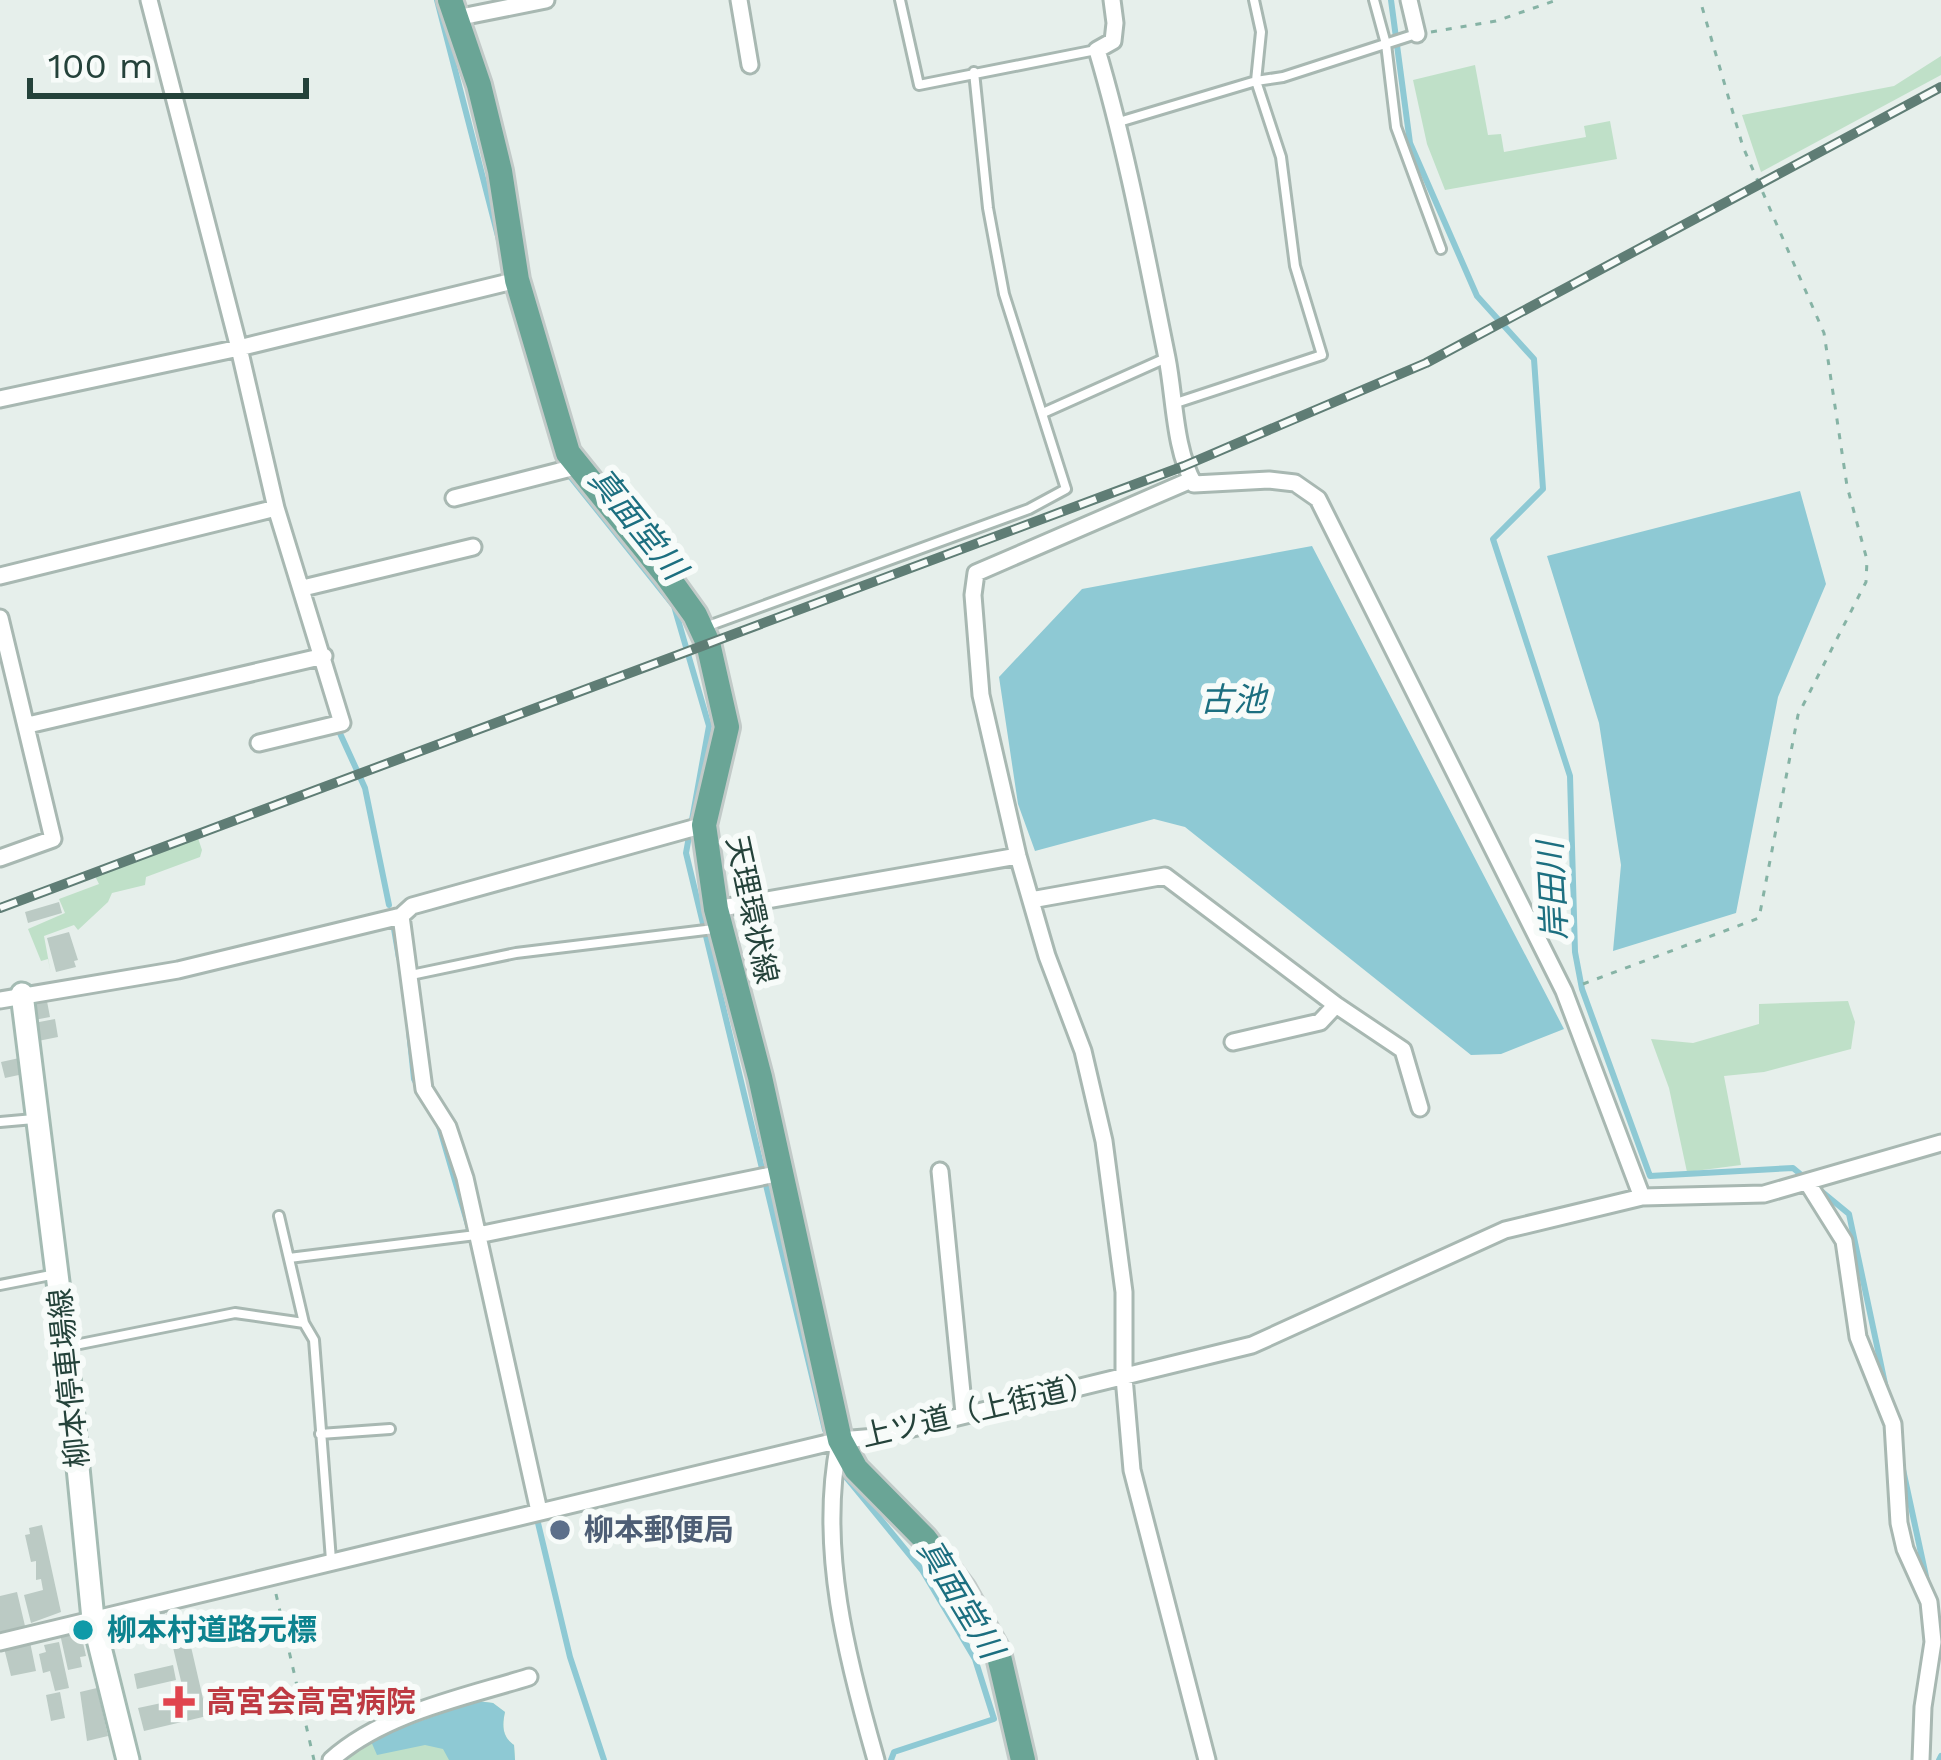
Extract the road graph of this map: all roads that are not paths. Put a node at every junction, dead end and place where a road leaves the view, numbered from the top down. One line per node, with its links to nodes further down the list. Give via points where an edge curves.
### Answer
1 (149, 0): 19 (street)
2 (546, 0): 9 (street)
3 (739, 0): 13 (street)
4 (900, 0): 14 (lane, via 919,85)
5 (1112, 0): 12 (street, via 1113,41)
6 (1254, 0): 15 (lane, via 1261,32)
7 (1375, 0): 11 (lane)
8 (1409, 0): 10 (street)
9 (453, 9): 18 (main road, 天理環状線, via 500,170)
10 (1417, 34): 11 (lane)
11 (1386, 44): 15 (lane); 17 (lane, via 1396,127)
12 (1097, 50): 14 (lane); 16 (street)
13 (749, 65)
14 (974, 72): 23 (lane, via 1004,294)
15 (1256, 82): 16 (lane); 22 (lane, via 1281,157 1295,266 1322,355)
16 (1119, 122): 20 (street)
17 (1441, 249)
18 (517, 280): 19 (street); 24 (main road, 天理環状線, via 568,453)
19 (239, 348): 21 (street); 27 (street)
20 (1167, 358): 22 (street); 23 (lane)
21 (0, 399)
22 (1175, 404): 25 (street)
23 (1043, 413): 32 (lane, via 1066,489)
24 (579, 466): 26 (street); 32 (main road, 天理環状線)
25 (1191, 480): 37 (street, via 976,573 981,695); 53 (street, via 1295,483 1318,500 1564,991)
26 (454, 498)
27 (276, 508): 29 (street); 30 (street)
28 (473, 547): 30 (street)
29 (0, 576)
30 (303, 587): 33 (street)
31 (0, 618): 34 (street)
32 (701, 628): 36 (main road, 天理環状線, via 727,727)
33 (324, 656): 34 (street); 35 (street, via 342,723)
34 (28, 725): 38 (street, via 53,839)
35 (259, 743)
36 (704, 825): 40 (street, via 412,906); 41 (main road, 天理環状線)
37 (1018, 856): 39 (street); 41 (street)
38 (0, 858)
39 (1031, 900): 44 (street, via 1166,876); 61 (street, via 1104,1141 1124,1292)
40 (401, 916): 42 (street); 43 (street, via 178,970)
41 (719, 918): 42 (lane); 51 (main road, 天理環状線)
42 (411, 975): 55 (street, via 424,1089 448,1127)
43 (11, 997): 47 (main road, 柳本停車場線)
44 (1336, 1005): 45 (street, via 1320,1022); 46 (street, via 1403,1050)
45 (1234, 1042)
46 (1420, 1108)
47 (40, 1118): 48 (lane); 57 (main road, 柳本停車場線)
48 (0, 1122)
49 (1941, 1143): 52 (street, 上ツ道（上街道）)
50 (940, 1171): 62 (street)
51 (782, 1173): 55 (street); 65 (main road, 天理環状線)
52 (1807, 1182): 53 (street, 上ツ道（上街道）, via 1764,1194); 76 (street, via 1844,1241 1858,1337 1893,1424 1905,1549 1929,1602)
53 (1642, 1197): 61 (street, 上ツ道（上街道）, via 1505,1230 1252,1345)
54 (279, 1216): 56 (lane)
55 (478, 1235): 56 (lane); 66 (street)
56 (289, 1258): 59 (lane)
57 (58, 1274): 58 (lane); 60 (main road, 柳本停車場線)
58 (0, 1285)
59 (304, 1323): 60 (lane, via 235,1312); 64 (lane, via 314,1340)
60 (67, 1346): 68 (main road, 柳本停車場線)
61 (1124, 1377): 62 (street, 上ツ道（上街道）); 75 (street, via 1132,1471)
62 (964, 1414): 65 (street, 上ツ道（上街道）)
63 (390, 1429): 64 (lane)
64 (320, 1434): 67 (lane)
65 (840, 1440): 66 (street, 上ツ道（上街道）); 73 (street, via 834,1582); 74 (main road, 天理環状線, via 964,1589 998,1652)
66 (539, 1511): 67 (street, 上ツ道（上街道）)
67 (331, 1561): 68 (street, 上ツ道（上街道）)
68 (93, 1619): 69 (street, 上ツ道（上街道）); 71 (main road, 柳本停車場線)
69 (0, 1642)
70 (529, 1677): 72 (street, via 422,1711)
71 (128, 1760)
72 (331, 1760)
73 (876, 1760)
74 (1023, 1760)
75 (1208, 1760)
76 (1922, 1760)

